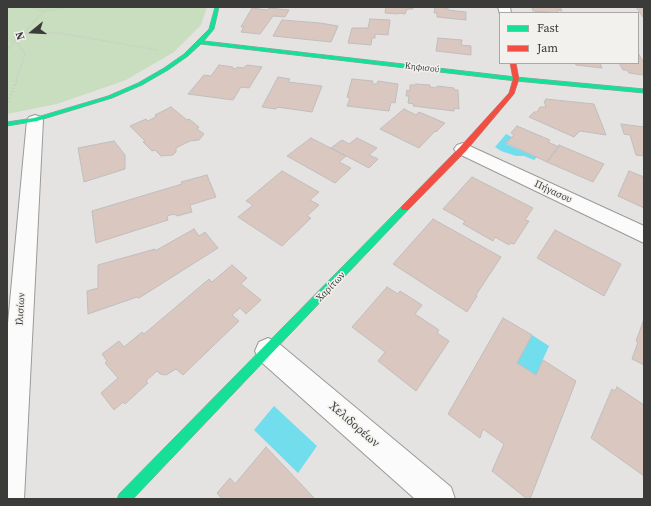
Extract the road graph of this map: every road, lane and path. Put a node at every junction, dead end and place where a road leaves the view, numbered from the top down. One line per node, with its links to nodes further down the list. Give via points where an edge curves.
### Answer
1 (28, 7): 4 (path)
2 (73, 7): 4 (path)
3 (217, 7): 8 (street, via 211,29)
4 (44, 10): 5 (path)
5 (24, 33): 7 (path); 10 (path, via 59,32)
6 (7, 40): 7 (path)
7 (16, 41): 9 (path); 14 (path, via 25,54)
8 (200, 42): 10 (street); 12 (street, Κηφισού)
9 (7, 50)
10 (186, 55): 15 (street, via 140,84 110,97)
11 (513, 64): 12 (street)
12 (516, 79): 13 (street, Κηφισού); 17 (street, Χαρίτων, via 512,93)
13 (644, 91)
14 (7, 105)
15 (35, 120): 16 (street); 20 (street, Ιλισίων)
16 (7, 124)
17 (463, 150): 18 (street, Πήγασου); 19 (street, Χαρίτων)
18 (644, 235)
19 (268, 351): 21 (street, Χαρίτων); 22 (street, Χελιδορέων)
20 (8, 499)
21 (124, 499)
22 (439, 499)

